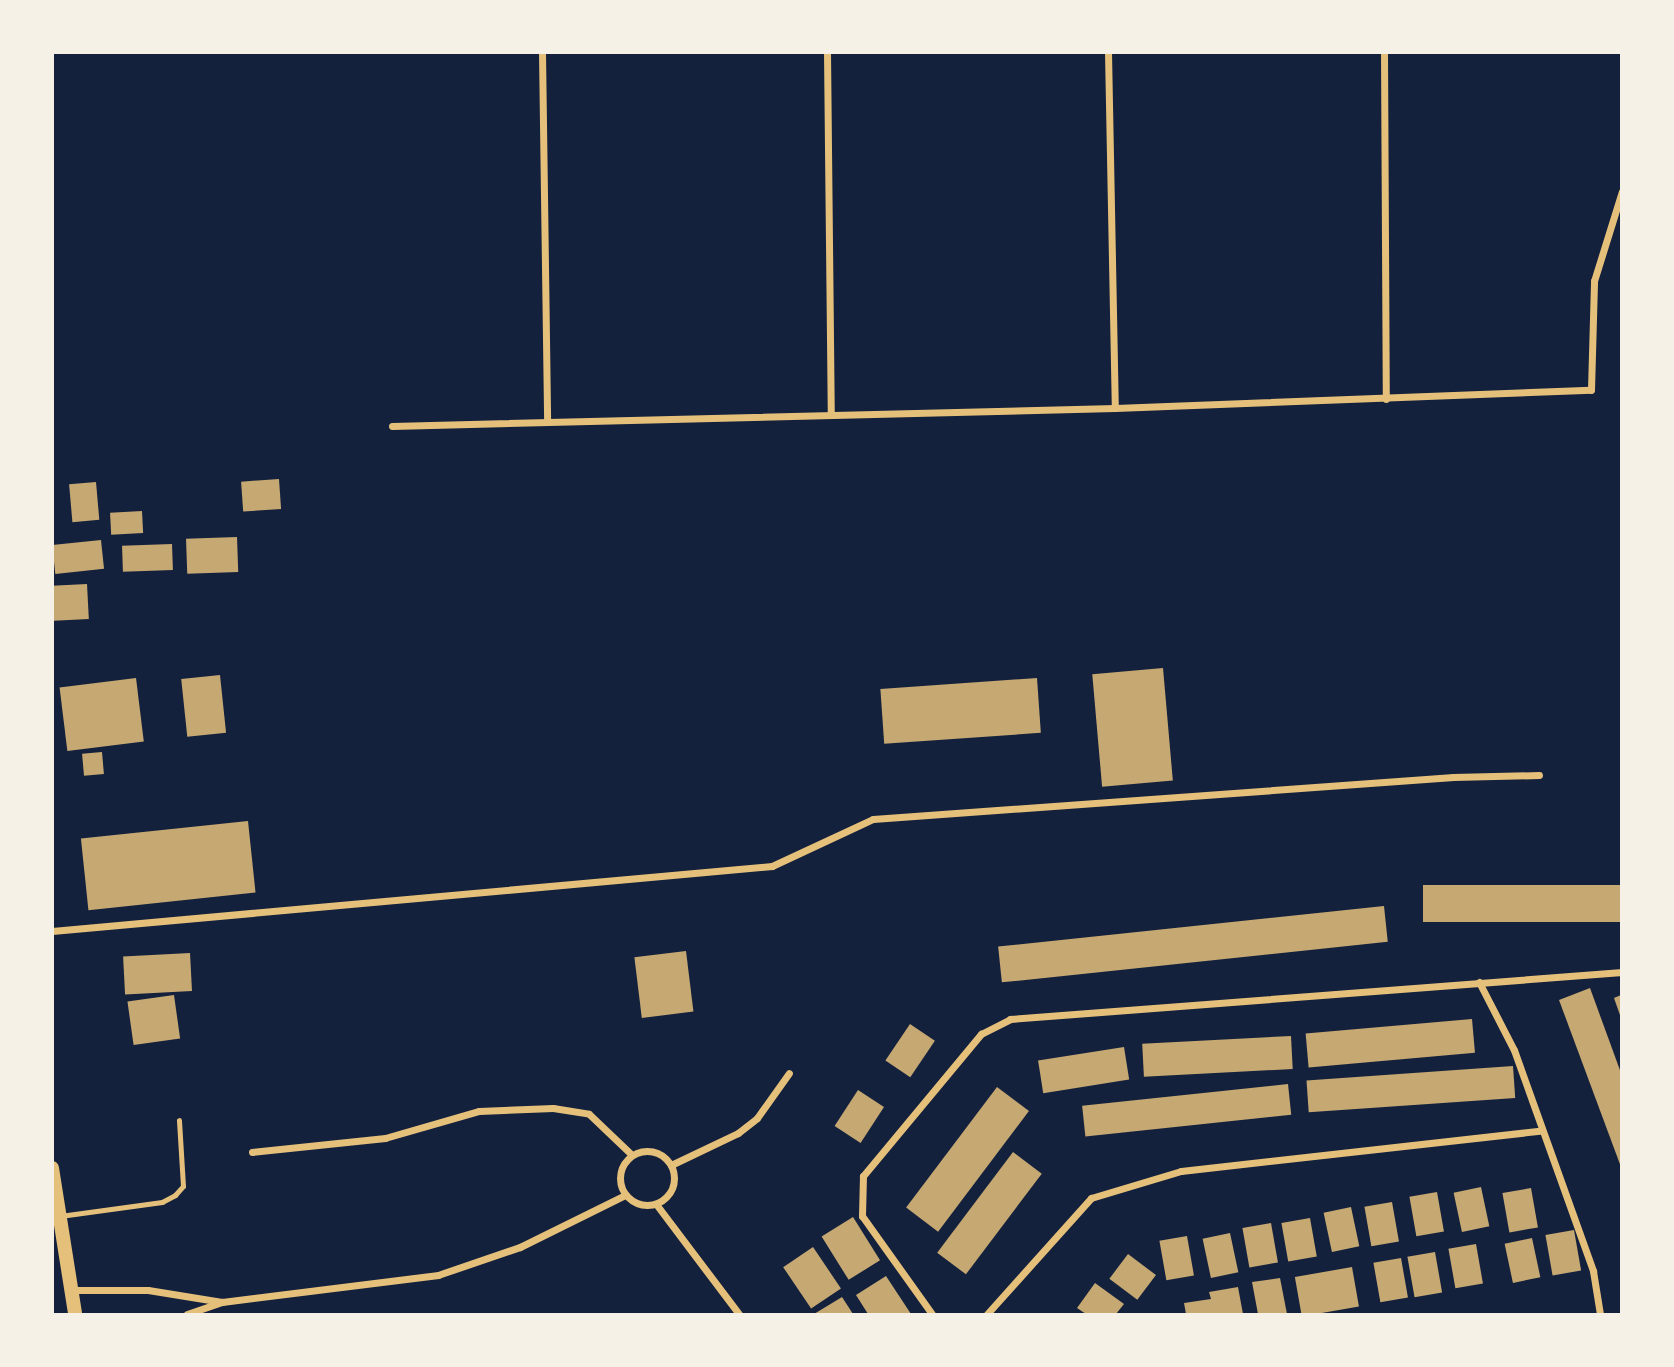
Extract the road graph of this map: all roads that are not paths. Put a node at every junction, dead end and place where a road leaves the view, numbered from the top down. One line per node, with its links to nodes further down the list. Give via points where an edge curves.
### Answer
1 (542, 52): 9 (street)
2 (827, 52): 8 (street)
3 (1108, 52): 7 (street)
4 (1384, 52): 6 (street)
5 (1622, 191): 6 (street, via 1594,281 1591,390)
6 (1386, 399): 7 (street)
7 (1115, 408): 8 (street)
8 (831, 414): 9 (street)
9 (547, 421): 10 (street)
10 (392, 426)
11 (1539, 775): 12 (street, via 1453,777 873,818 772,866)
12 (52, 931)
13 (1622, 972): 14 (street)
14 (1479, 982): 17 (street, via 1514,1050); 30 (street, via 1062,1013 1010,1019 981,1034 863,1176 862,1216)
15 (789, 1073): 20 (street, via 757,1118 738,1133)
16 (179, 1120): 24 (lane, via 183,1186 175,1195 162,1202)
17 (1540, 1131): 31 (street, via 1181,1171 1091,1198); 32 (street, via 1593,1271)
18 (252, 1152): 19 (street, via 386,1138 479,1111 553,1108 589,1114)
19 (632, 1155): 20 (street, via 649,1151); 22 (street, via 619,1178)
20 (671, 1165): 23 (street, via 674,1183)
21 (52, 1168): 24 (main road)
22 (625, 1195): 23 (street, via 639,1204); 26 (street, via 520,1247 438,1275)
23 (656, 1204): 29 (street)
24 (60, 1216): 25 (main road)
25 (71, 1290): 26 (street, via 149,1290); 27 (main road)
26 (222, 1302): 28 (street)
27 (75, 1314)
28 (187, 1314)
29 (739, 1314)
30 (932, 1314)
31 (987, 1314)
32 (1600, 1314)

